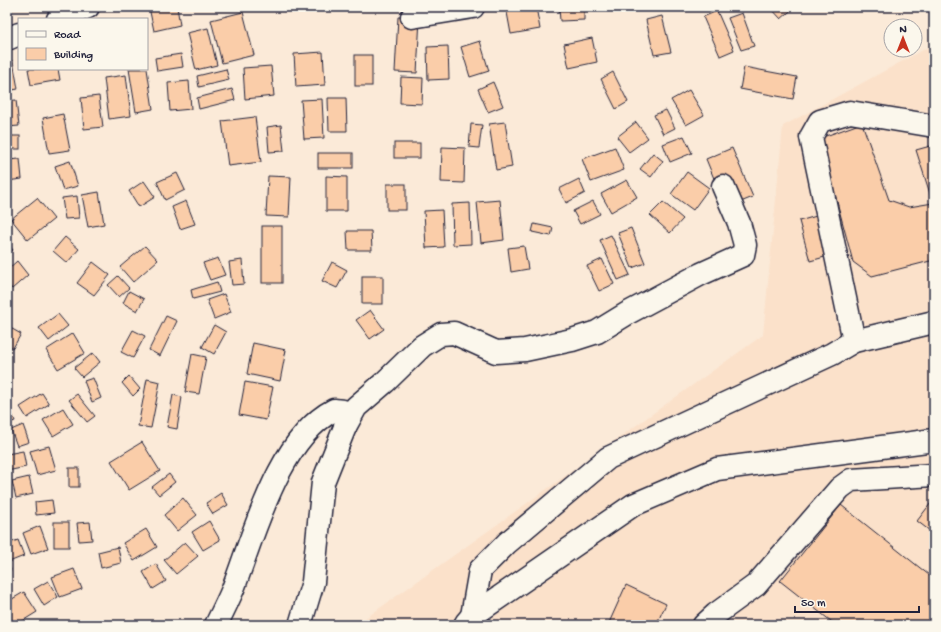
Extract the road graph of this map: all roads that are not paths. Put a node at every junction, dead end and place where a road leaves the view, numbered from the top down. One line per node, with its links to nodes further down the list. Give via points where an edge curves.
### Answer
1 (88, 7): 4 (street)
2 (473, 7): 3 (street)
3 (412, 17)
4 (60, 18)
5 (18, 34): 6 (street)
6 (7, 39)
7 (934, 126): 10 (street, via 850,112 820,121 811,137)
8 (723, 186): 11 (street, via 739,223 745,245 743,255 701,274 597,332 572,340 525,350 496,352 454,333 441,334 422,346 356,407)
9 (934, 322): 10 (street)
10 (854, 341): 14 (street, via 832,354 608,458 507,543 480,570)
11 (345, 427): 15 (street, via 346,416 342,411 334,410 317,420 288,455 261,513); 16 (street, via 323,482 313,582)
12 (934, 440): 14 (street, via 717,469 633,505)
13 (934, 475): 17 (street, via 852,480 840,488 756,585)
14 (468, 620)
15 (216, 625)
16 (300, 625)
17 (704, 625)

